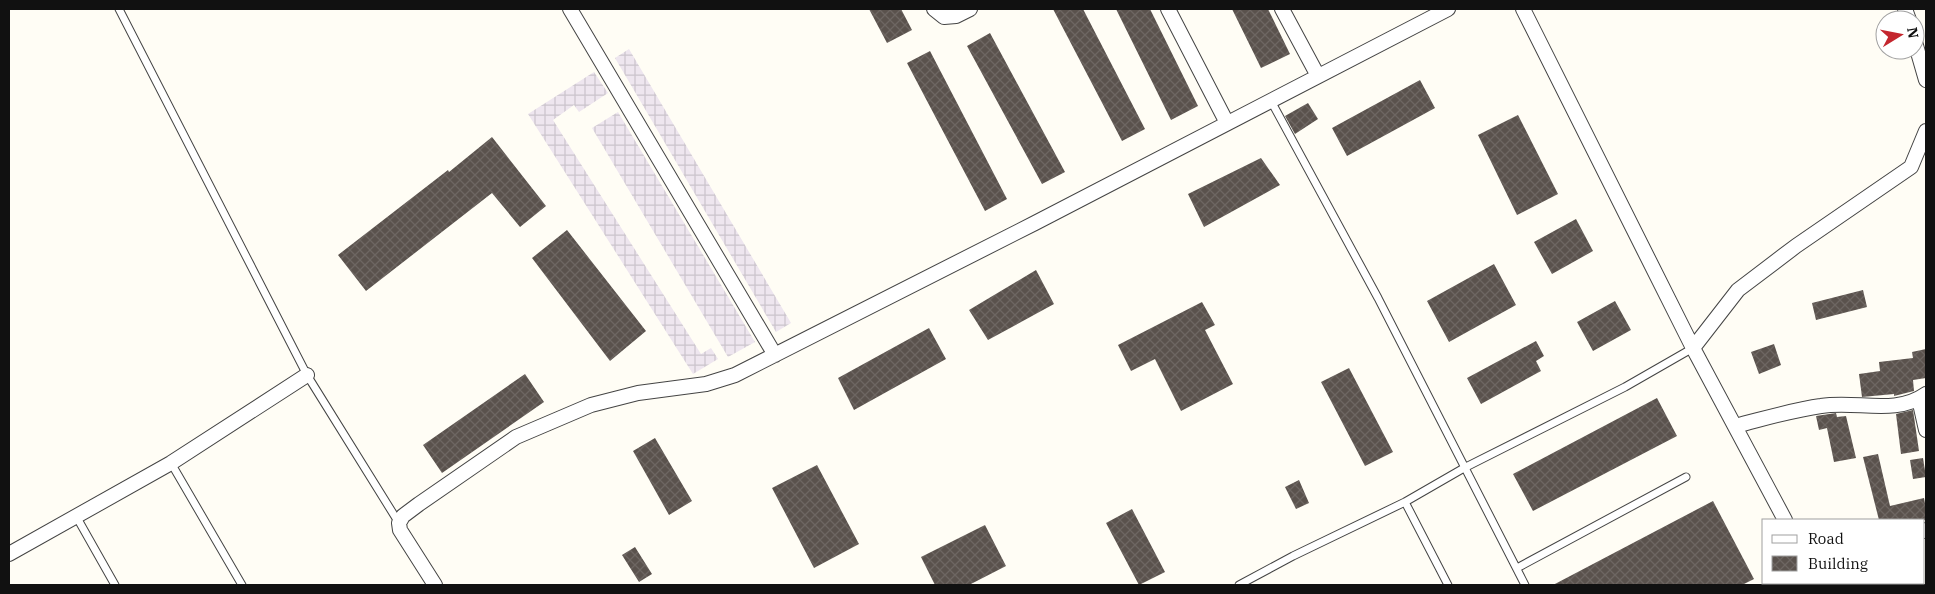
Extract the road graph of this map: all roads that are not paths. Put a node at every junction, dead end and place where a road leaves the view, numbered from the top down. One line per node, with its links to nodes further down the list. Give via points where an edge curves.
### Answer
1 (120, 9): 17 (lane)
2 (570, 9): 16 (street)
3 (934, 9): 4 (street, via 944,17 956,16)
4 (970, 9)
5 (1168, 9): 13 (street)
6 (1282, 9): 10 (street)
7 (1448, 9): 10 (street)
8 (1523, 9): 15 (street)
9 (1920, 60): 11 (street)
10 (1318, 76): 12 (street)
11 (1926, 80)
12 (1271, 101): 13 (street); 22 (lane, via 1378,298)
13 (1227, 123): 16 (street)
14 (1926, 131): 15 (street, via 1911,167 1738,290)
15 (1693, 348): 19 (street); 22 (lane, via 1624,387)
16 (775, 355): 27 (street, via 735,375 706,384 638,393 591,405 516,437)
17 (307, 375): 21 (street); 27 (lane)
18 (1923, 397): 19 (street, via 1898,406 1822,405); 20 (street)
19 (1735, 426): 26 (street)
20 (1926, 430)
21 (171, 463): 25 (street); 31 (lane)
22 (1464, 468): 24 (lane); 29 (lane)
23 (1686, 477): 29 (lane)
24 (1404, 502): 33 (lane); 34 (lane)
25 (76, 516): 28 (street); 30 (lane)
26 (1784, 519)
27 (398, 522): 32 (street)
28 (9, 554)
29 (1517, 568): 35 (lane)
30 (115, 585)
31 (242, 585)
32 (435, 585)
33 (1239, 585)
34 (1448, 585)
35 (1526, 585)

